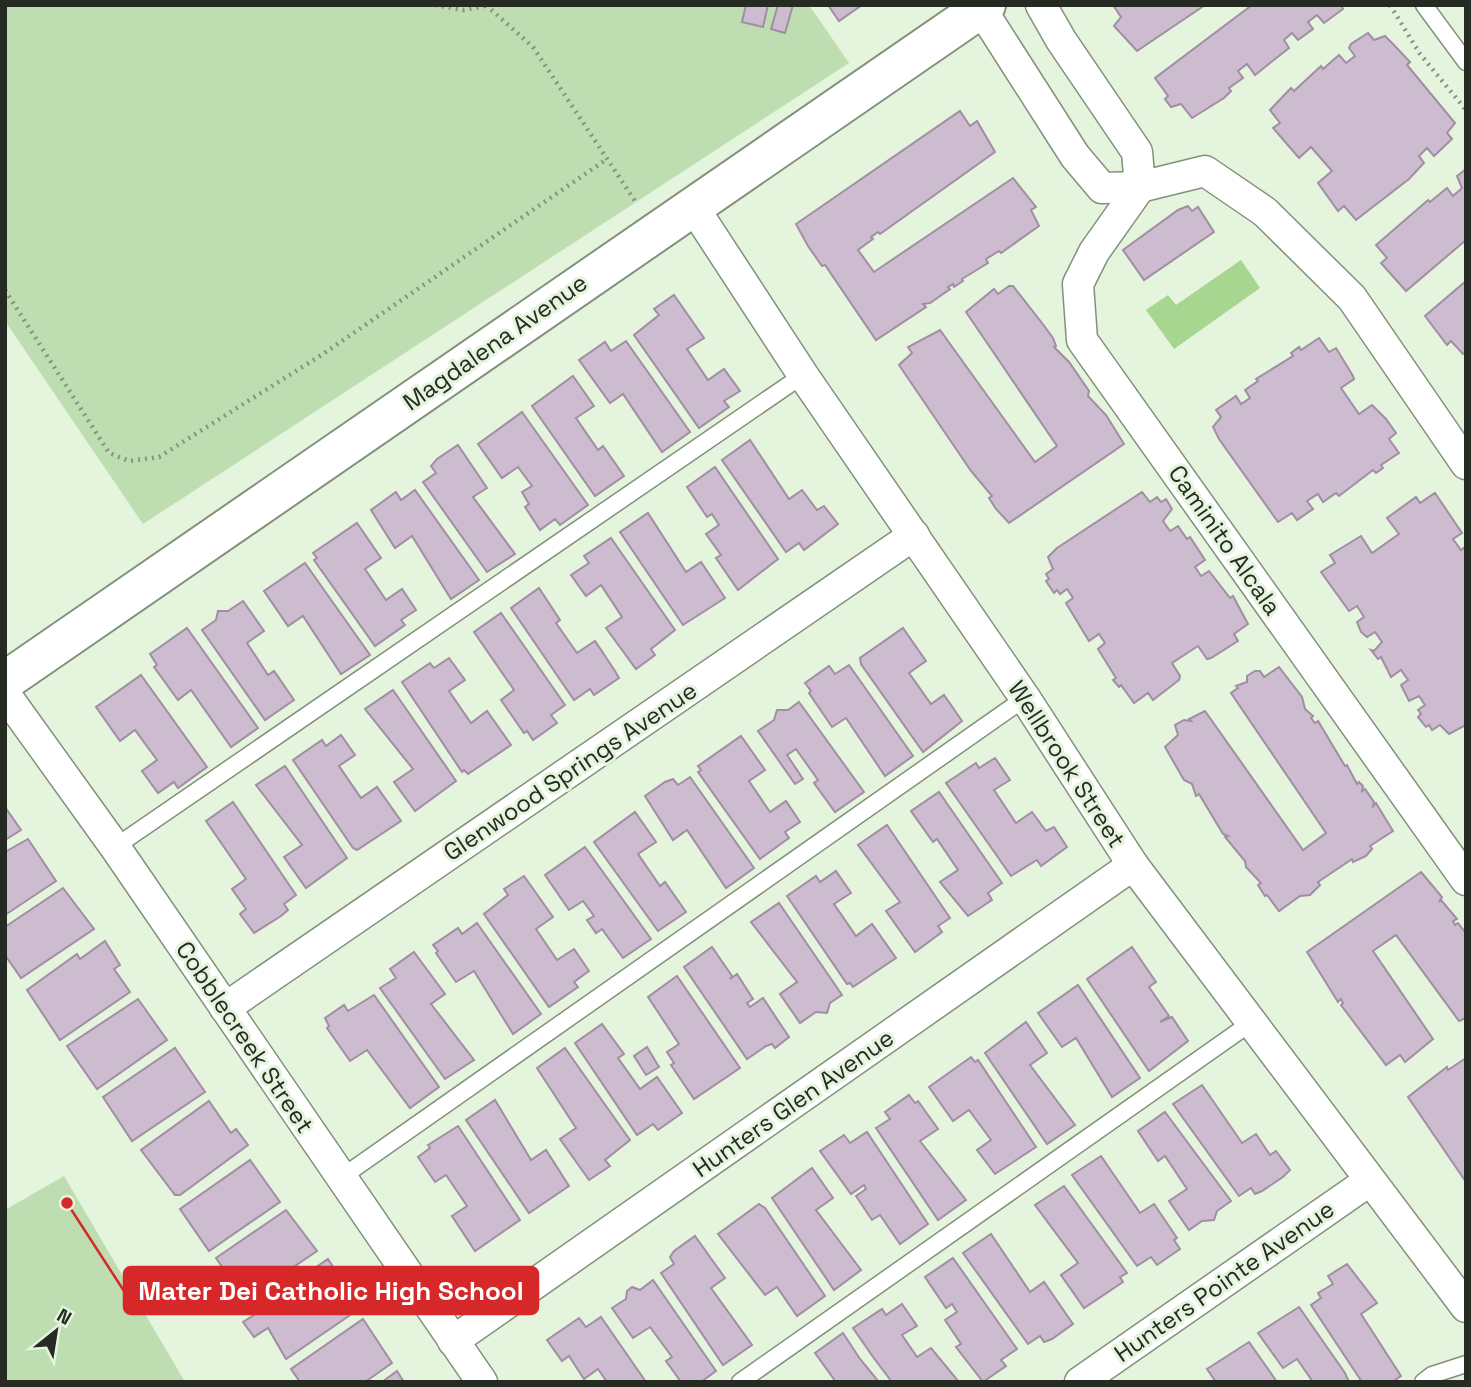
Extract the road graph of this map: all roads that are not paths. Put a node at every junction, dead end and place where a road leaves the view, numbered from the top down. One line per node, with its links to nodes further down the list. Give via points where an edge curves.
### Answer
1 (1041, 5): 5 (street, via 1137,152)
2 (1424, 5): 4 (lane)
3 (983, 7): 5 (street, via 1075,156 1102,188); 6 (street, Magdalena Avenue)
4 (1466, 62)
5 (1140, 187): 8 (street, via 1205,172 1265,212 1352,298); 15 (street, Caminito Alcala, via 1094,252 1078,284 1082,340)
6 (692, 205): 7 (street, Wellbrook Street); 10 (street, Magdalena Avenue)
7 (803, 375): 9 (street, Wellbrook Street); 13 (lane)
8 (1466, 464)
9 (914, 535): 12 (street, Wellbrook Street); 16 (street, Glenwood Springs Avenue)
10 (5, 681)
11 (5, 694): 13 (street, Cobblecreek Street)
12 (1025, 698): 14 (street, Wellbrook Street); 18 (lane)
13 (115, 847): 16 (street, Cobblecreek Street)
14 (1133, 865): 17 (street, Wellbrook Street); 21 (street, Hunters Glen Avenue)
15 (1466, 880)
16 (225, 1008): 18 (street, Cobblecreek Street)
17 (1252, 1022): 19 (street, Wellbrook Street); 24 (lane)
18 (342, 1178): 21 (street, Cobblecreek Street)
19 (1369, 1181): 20 (street, Wellbrook Street); 25 (street, Hunters Pointe Avenue)
20 (1466, 1307)
21 (453, 1341): 23 (street, Cobblecreek Street)
22 (1466, 1364): 26 (lane)
23 (482, 1382)
24 (740, 1382)
25 (1080, 1382)
26 (1423, 1382)

